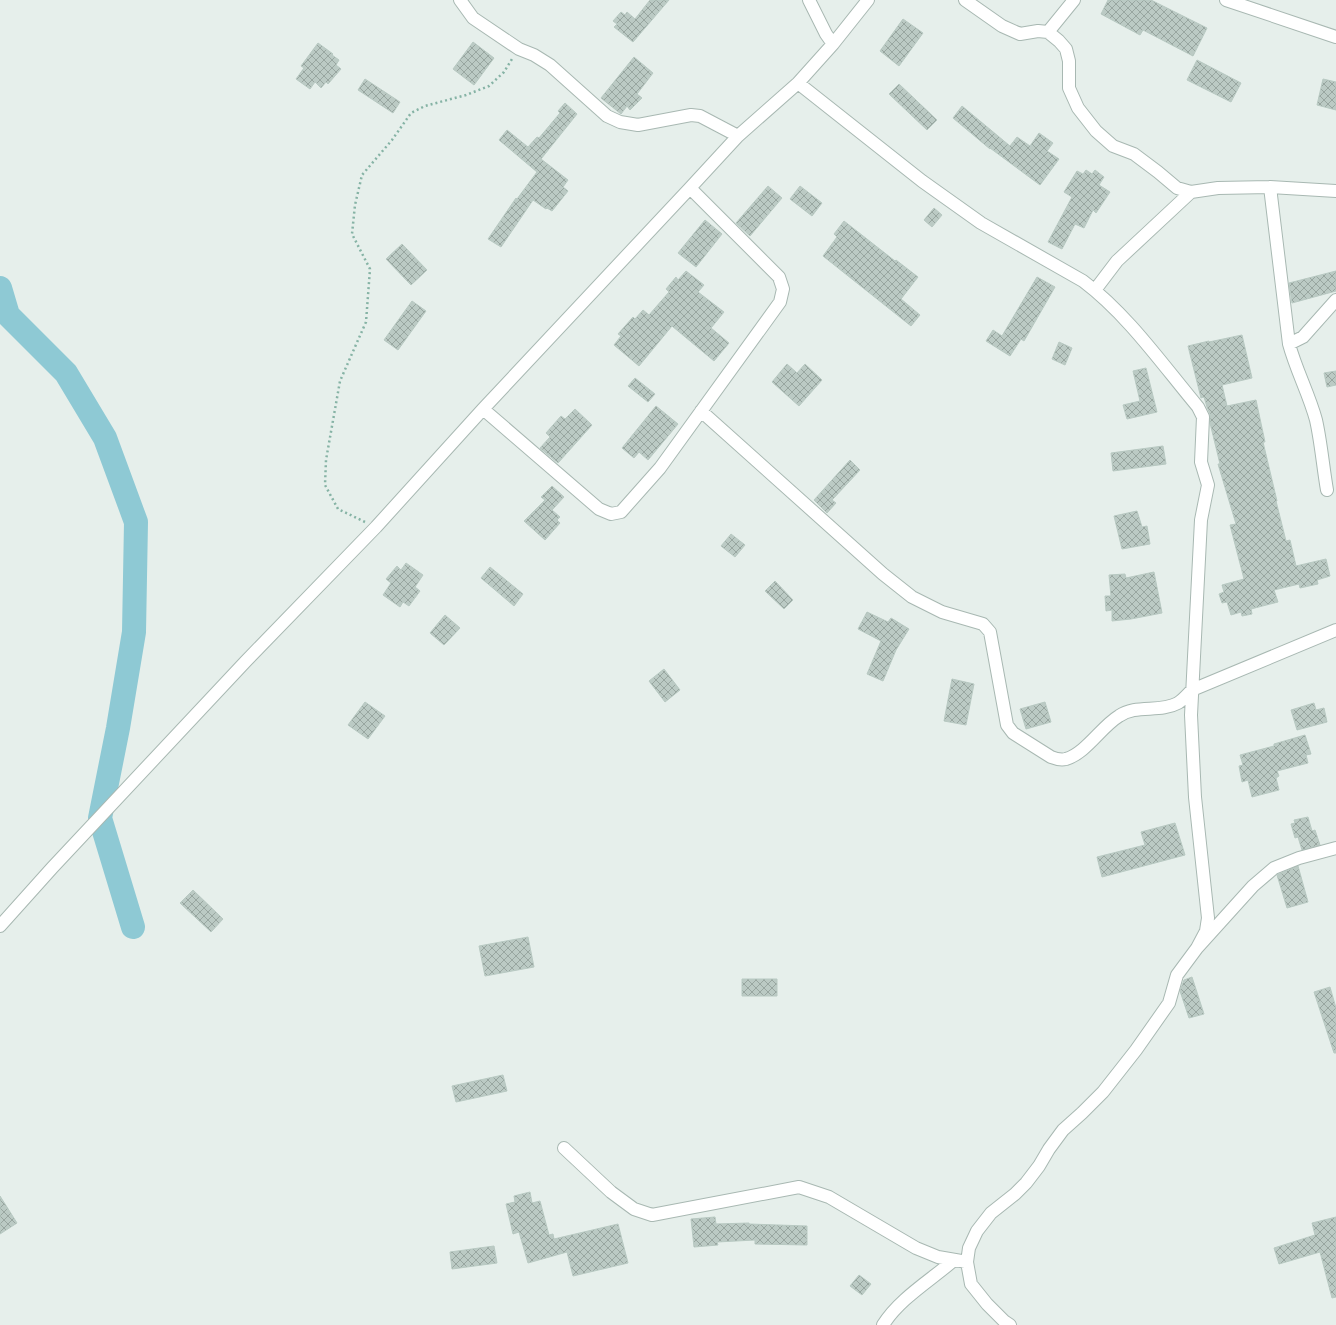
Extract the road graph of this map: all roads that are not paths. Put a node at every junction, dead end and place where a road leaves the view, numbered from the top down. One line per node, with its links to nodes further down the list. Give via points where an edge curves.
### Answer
1 (460, 0): 11 (street, via 473,18 519,49 550,65 607,116 620,122 638,125 691,115 700,116)
2 (809, 0): 9 (street)
3 (868, 0): 9 (street)
4 (965, 0): 7 (street, via 1002,26 1020,34 1038,30)
5 (1074, 0): 7 (street)
6 (1226, 0): 8 (street)
7 (1048, 32): 15 (street, via 1066,49 1069,61 1069,88 1078,108 1096,131 1113,146 1134,154 1177,188)
8 (1336, 37)
9 (833, 44): 10 (street)
10 (798, 83): 11 (street); 16 (street, via 922,181 981,223)
11 (738, 136): 13 (street)
12 (1270, 187): 14 (street); 15 (street, via 1218,188); 18 (street)
13 (690, 188): 19 (street); 20 (street, via 779,277 783,288 780,302)
14 (1336, 191)
15 (1191, 192): 16 (street, via 1117,261)
16 (1095, 290): 23 (street, via 1140,337 1203,416 1201,462 1208,485 1201,520)
17 (1336, 300): 18 (street, via 1303,336)
18 (1289, 344): 21 (street, via 1316,419)
19 (483, 410): 20 (street, via 599,509 611,514 621,512 660,468); 25 (street)
20 (701, 411): 23 (street, via 912,597 942,612 983,624 990,632 1007,725 1013,733 1051,757 1066,759 1081,751 1120,715 1138,709 1158,709 1172,705 1180,702)
21 (1327, 490)
22 (1336, 630): 23 (street)
23 (1192, 690): 26 (street, via 1195,797 1208,918 1206,931)
24 (1336, 848): 26 (street, via 1299,858 1264,875)
25 (0, 926)
26 (1197, 948): 29 (street, via 1177,975 1169,1003 1136,1050 1103,1092 1063,1130 1026,1183 991,1213 977,1231 969,1248)
27 (564, 1148): 28 (street, via 611,1192 634,1208 652,1215 799,1187 829,1197 916,1248)
28 (954, 1260): 29 (street); 30 (street, via 915,1291 890,1314)
29 (967, 1262): 31 (street, via 971,1284 987,1304)
30 (883, 1325)
31 (1010, 1325)

